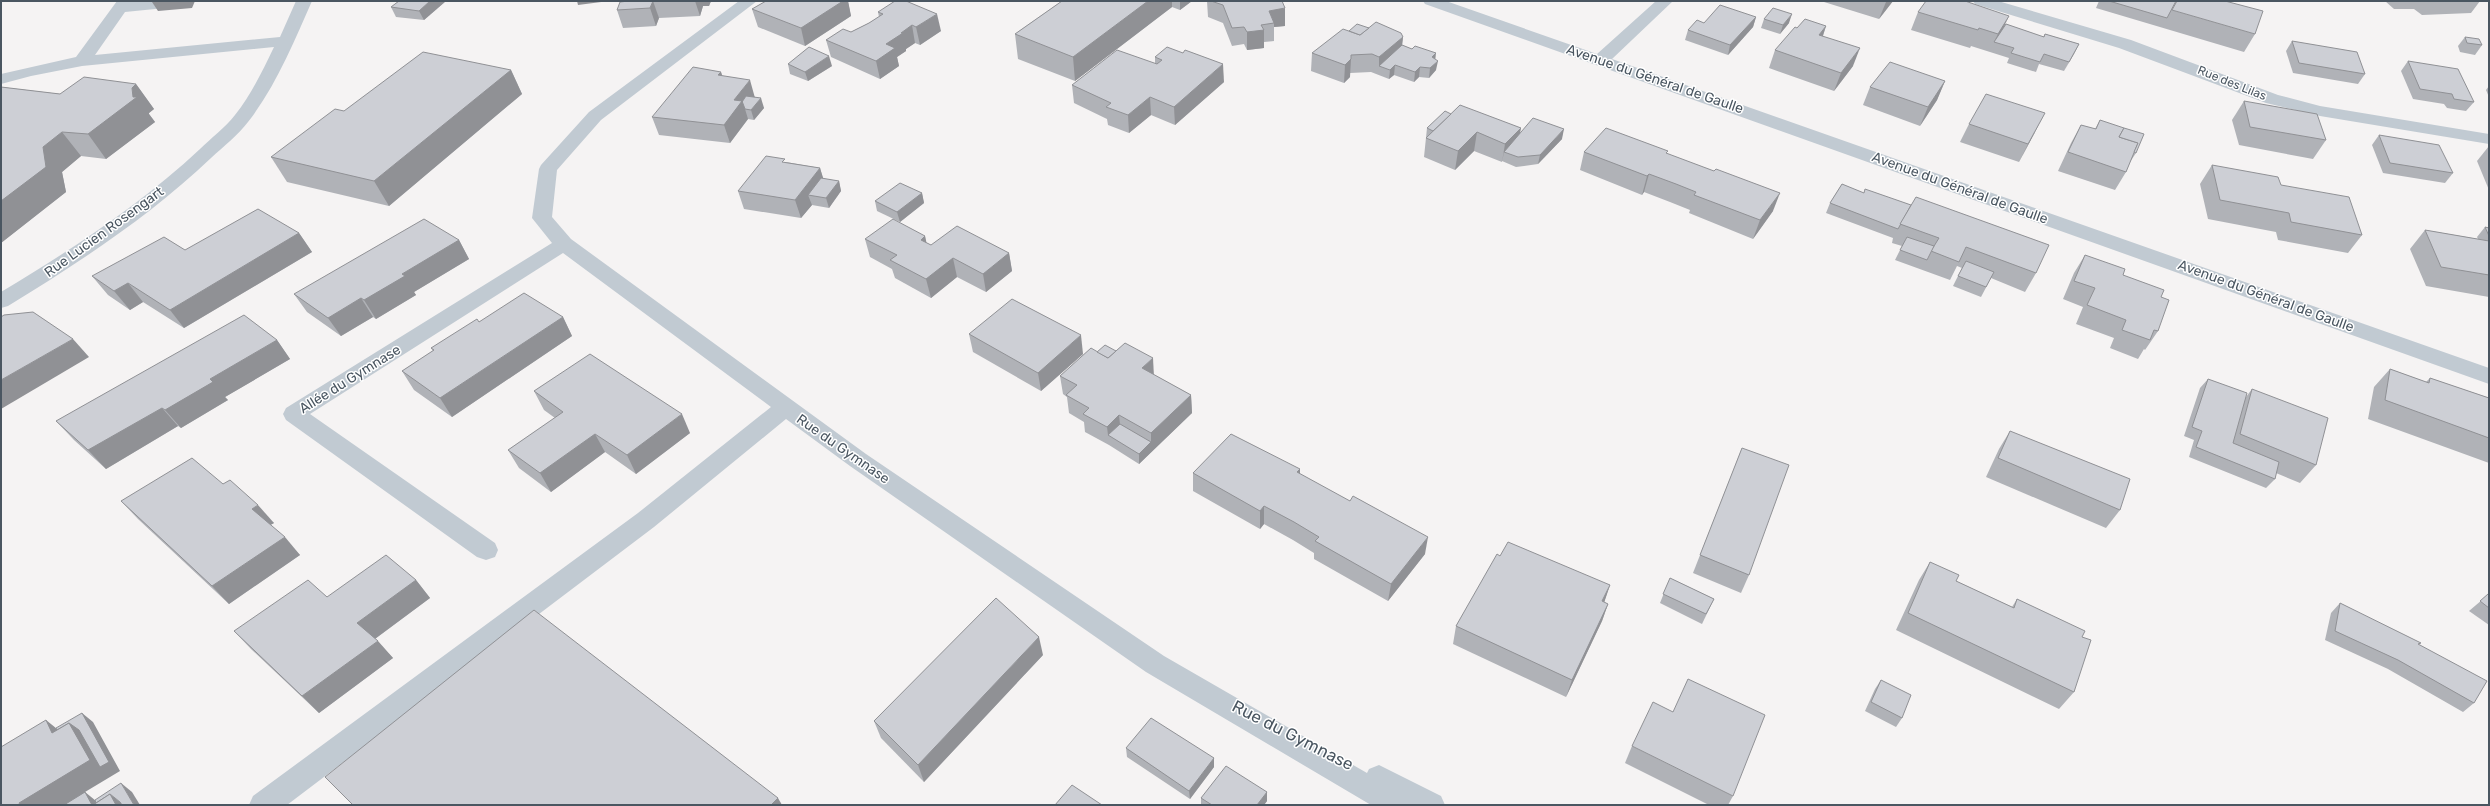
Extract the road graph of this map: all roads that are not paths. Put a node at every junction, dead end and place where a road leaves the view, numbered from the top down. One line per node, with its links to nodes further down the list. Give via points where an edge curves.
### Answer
1 (185, 1): 7 (street)
2 (304, 1): 8 (street, Rue Lucien Rosengart)
3 (749, 1): 13 (street, Rue du Gymnase, via 595,116 548,169 542,218)
4 (1431, 1): 9 (street, Avenue du Général de Gaulle)
5 (1665, 1): 9 (street)
6 (1981, 1): 12 (street, Rue des Lilas, via 2125,44 2272,99 2320,111)
7 (123, 4): 10 (street)
8 (286, 41): 10 (street); 14 (street, Rue Lucien Rosengart, via 245,114 198,161 143,208 62,265)
9 (1601, 60): 15 (street, Avenue du Général de Gaulle)
10 (82, 61): 11 (street)
11 (1, 79)
12 (2489, 139)
13 (564, 244): 16 (street, Rue du Gymnase); 17 (street, Allée du Gymnase, via 294,414)
14 (1, 301)
15 (2489, 376)
16 (785, 408): 18 (street, Rue du Gymnase); 19 (street, via 646,520)
17 (486, 550)
18 (1155, 664): 20 (street, Rue du Gymnase); 21 (street, Rue du Gymnase)
19 (262, 805)
20 (1398, 805)
21 (1431, 805)

